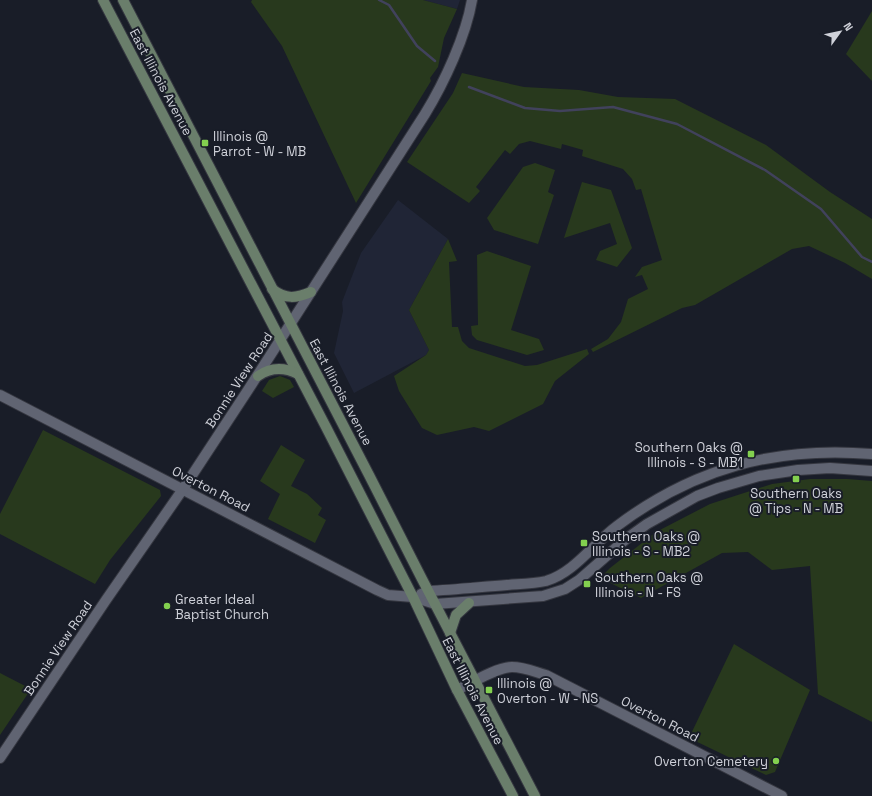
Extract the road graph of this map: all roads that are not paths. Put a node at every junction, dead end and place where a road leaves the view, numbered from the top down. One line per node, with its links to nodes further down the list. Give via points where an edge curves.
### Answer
1 (103, 0): 5 (main road, East Illinois Avenue)
2 (123, 0): 4 (main road, East Illinois Avenue)
3 (472, 0): 9 (street, Bonnie View Road, via 462,36 436,95)
4 (152, 55): 5 (main road); 6 (main road, East Illinois Avenue)
5 (136, 64): 7 (main road, East Illinois Avenue)
6 (219, 185): 7 (main road); 8 (main road, East Illinois Avenue)
7 (204, 193): 11 (main road, East Illinois Avenue)
8 (272, 289): 9 (main road, via 292,297); 10 (main road, East Illinois Avenue)
9 (311, 292): 10 (street, Bonnie View Road)
10 (291, 324): 11 (street, Bonnie View Road); 18 (main road, East Illinois Avenue)
11 (280, 340): 12 (main road, East Illinois Avenue); 13 (street, Bonnie View Road)
12 (298, 374): 13 (main road, via 281,368 269,370); 20 (main road, East Illinois Avenue)
13 (258, 376): 21 (street, Bonnie View Road)
14 (0, 395): 21 (street, Overton Road)
15 (872, 454): 16 (street, via 795,453)
16 (756, 460): 19 (street); 22 (street, via 709,474 656,499 611,530)
17 (872, 471): 19 (street, via 830,468)
18 (369, 475): 20 (main road); 24 (main road, East Illinois Avenue)
19 (759, 476): 23 (street, via 697,496 647,524)
20 (354, 482): 25 (main road, East Illinois Avenue)
21 (183, 489): 25 (street, Overton Road, via 377,590 388,595); 31 (street, Bonnie View Road)
22 (563, 573): 23 (street); 24 (street, via 546,581)
23 (570, 586): 26 (street, via 542,596)
24 (428, 592): 25 (street); 27 (main road, East Illinois Avenue)
25 (412, 597): 27 (street); 30 (main road, East Illinois Avenue)
26 (469, 603): 27 (street); 28 (main road, via 456,616)
27 (435, 604): 28 (main road, East Illinois Avenue)
28 (450, 633): 29 (main road, East Illinois Avenue)
29 (475, 682): 30 (street, Overton Road); 33 (main road, East Illinois Avenue); 34 (street, Overton Road, via 500,669 512,667 546,675)
30 (457, 690): 32 (main road, East Illinois Avenue)
31 (0, 758)
32 (513, 796)
33 (535, 796)
34 (782, 796)

